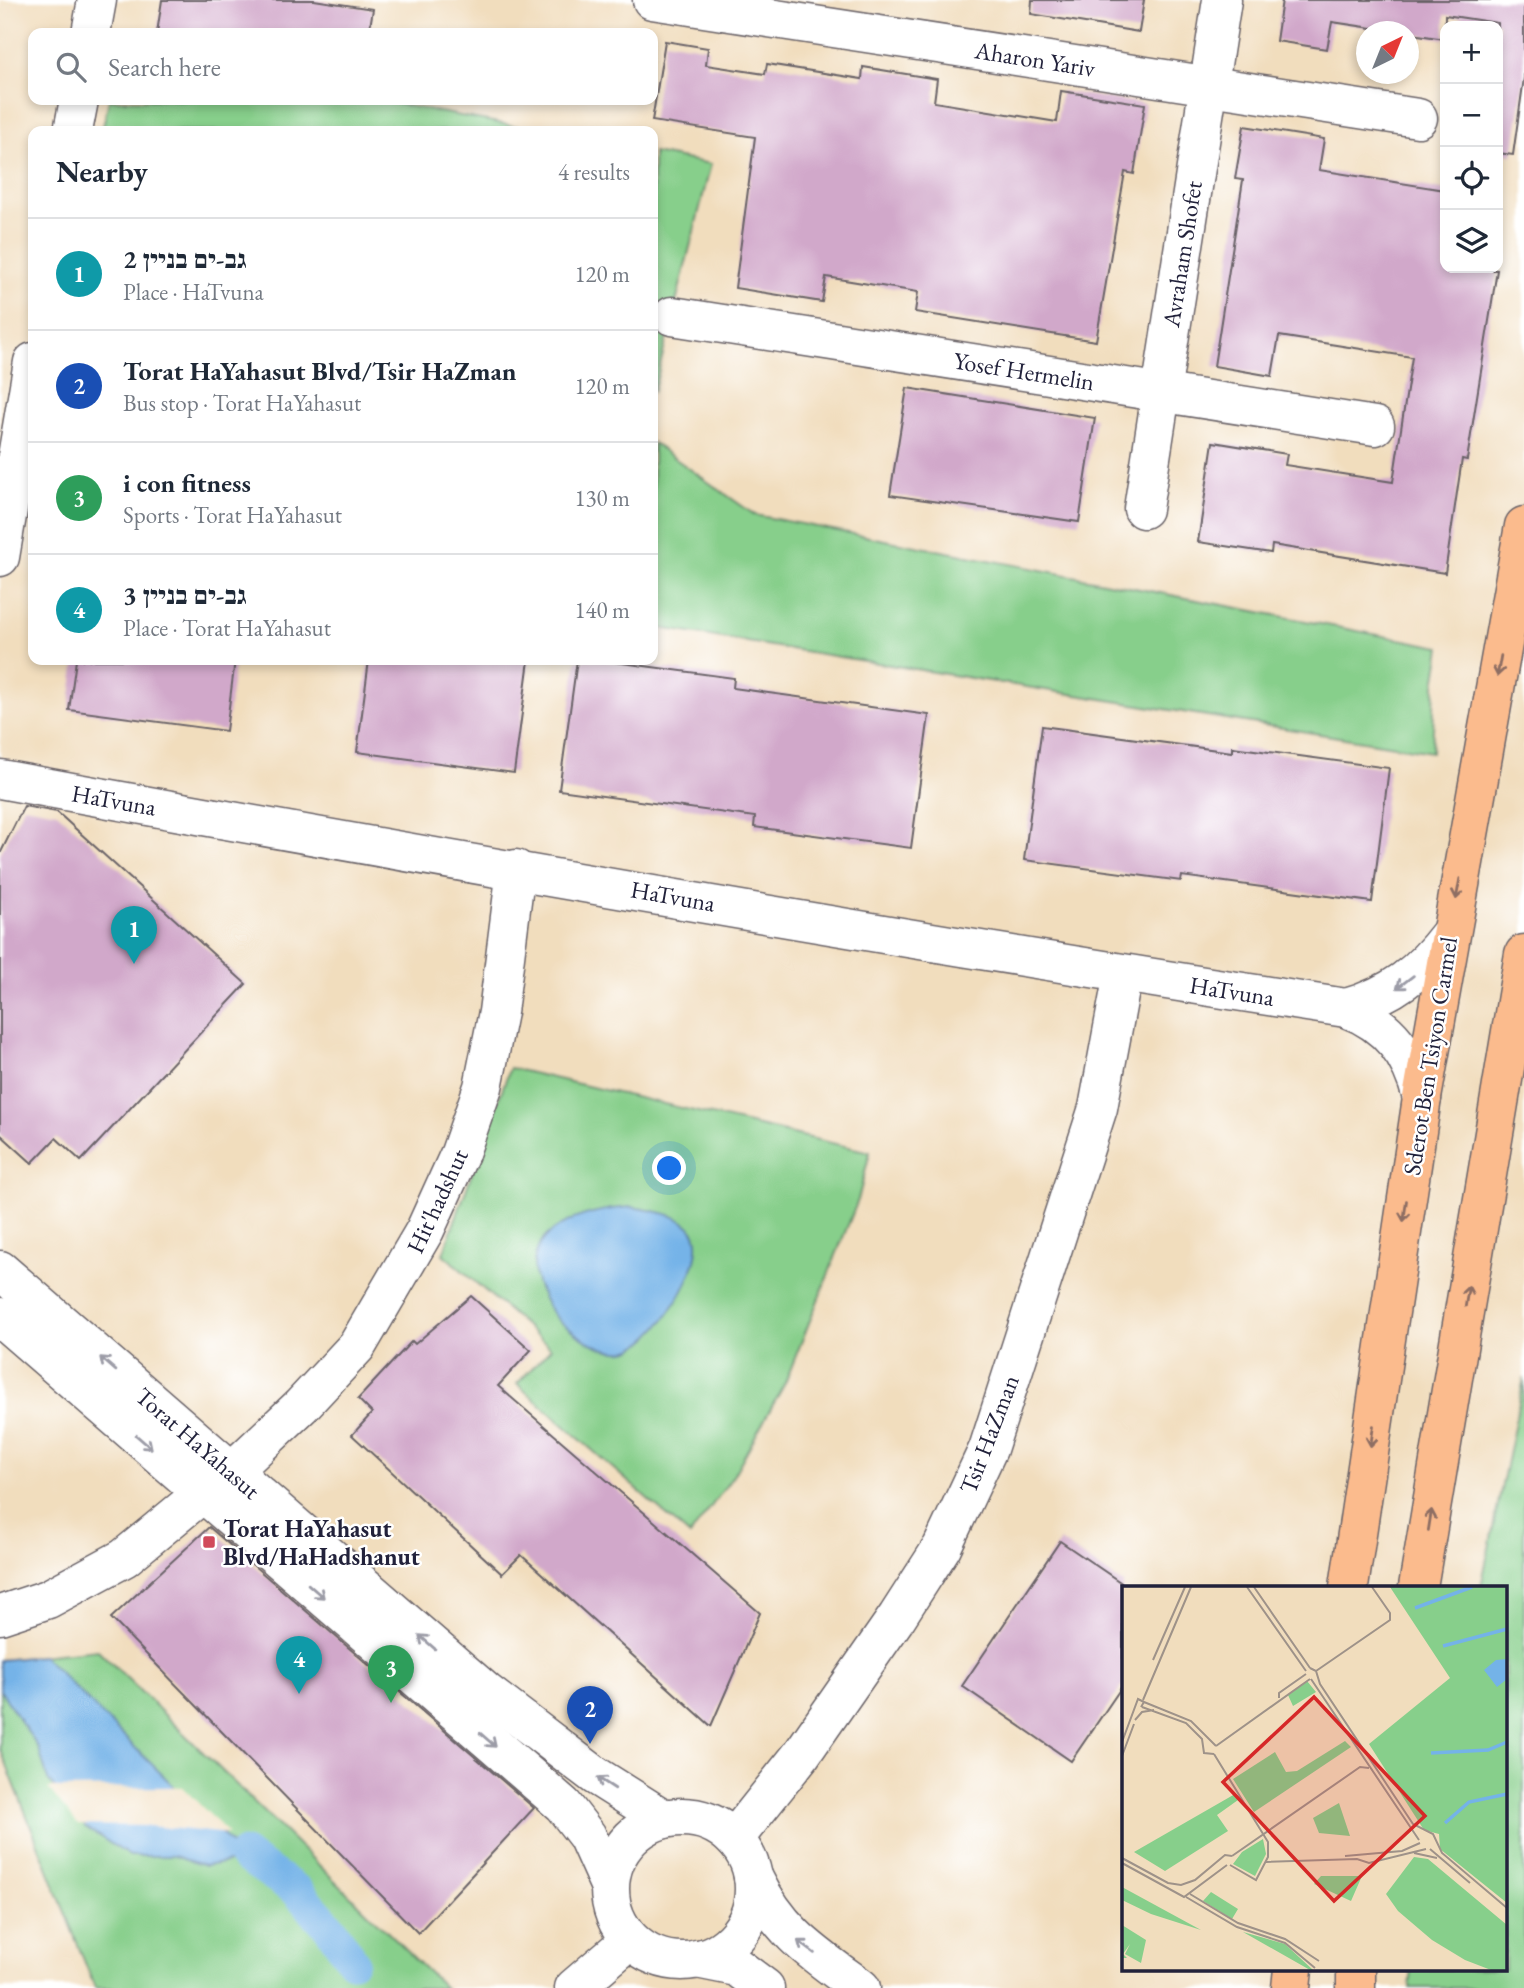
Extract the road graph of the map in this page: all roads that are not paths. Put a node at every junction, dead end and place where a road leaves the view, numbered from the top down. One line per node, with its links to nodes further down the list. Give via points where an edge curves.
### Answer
1 (97, 0): 4 (street)
2 (652, 0): 5 (street, Aharon Yariv)
3 (1222, 0): 5 (street, Avraham Shofet)
4 (92, 28)
5 (1209, 86): 7 (street, Aharon Yariv); 11 (street, Avraham Shofet)
6 (78, 105): 8 (street)
7 (1418, 118)
8 (74, 126)
9 (672, 316): 11 (street, Yosef Hermelin)
10 (28, 392): 15 (street)
11 (1161, 392): 12 (street, Yosef Hermelin); 13 (street, Avraham Shofet)
12 (1375, 426)
13 (1143, 509)
14 (1524, 526): 18 (main road, Sderot Ben Tsiyon Carmel, one-way to 18)
15 (0, 558)
16 (0, 779): 17 (street, HaTvuna)
17 (516, 869): 20 (street, HaTvuna); 25 (street, Hit'hadshut, via 498,1012 482,1087 460,1153 425,1230 357,1346 301,1406)
18 (1449, 935): 21 (street, HaTvuna, one-way to 21, via 1423,966 1395,989); 22 (main road, Sderot Ben Tsiyon Carmel)
19 (1524, 954): 27 (main road, one-way to 19)
20 (1123, 974): 21 (street, HaTvuna); 30 (street, Tsir HaZman, via 1098,1108 988,1450 942,1547 897,1616 800,1755)
21 (1346, 1008): 22 (street, HaTvuna, via 1387,1030 1405,1053)
22 (1422, 1098): 26 (main road, Sderot Ben Tsiyon Carmel, one-way to 26)
23 (0, 1270): 25 (street, Torat HaYahasut, one-way to 23)
24 (0, 1317): 25 (street, Torat HaYahasut, one-way to 25)
25 (217, 1482): 28 (street, Hit'hadshut, via 124,1558 48,1599); 29 (street, Torat HaYahasut, one-way to 25, via 596,1776); 32 (street, Torat HaYahasut, one-way to 32, via 563,1805 587,1836)
26 (1349, 1586)
27 (1418, 1586)
28 (0, 1615)
29 (664, 1819): 30 (street, via 702,1819); 32 (street, via 643,1827 625,1843 614,1862)
30 (734, 1839): 31 (street)
31 (753, 1877): 34 (street, via 747,1920 717,1952); 38 (street, one-way to 31, via 794,1938 767,1907)
32 (610, 1885): 33 (street, via 611,1905)
33 (630, 1940): 34 (street, via 651,1954 676,1961); 36 (street)
34 (697, 1959): 37 (street, via 737,1967)
35 (1356, 1970): 39 (main road)
36 (574, 1988)
37 (765, 1988)
38 (861, 1988)
39 (1356, 1988)

